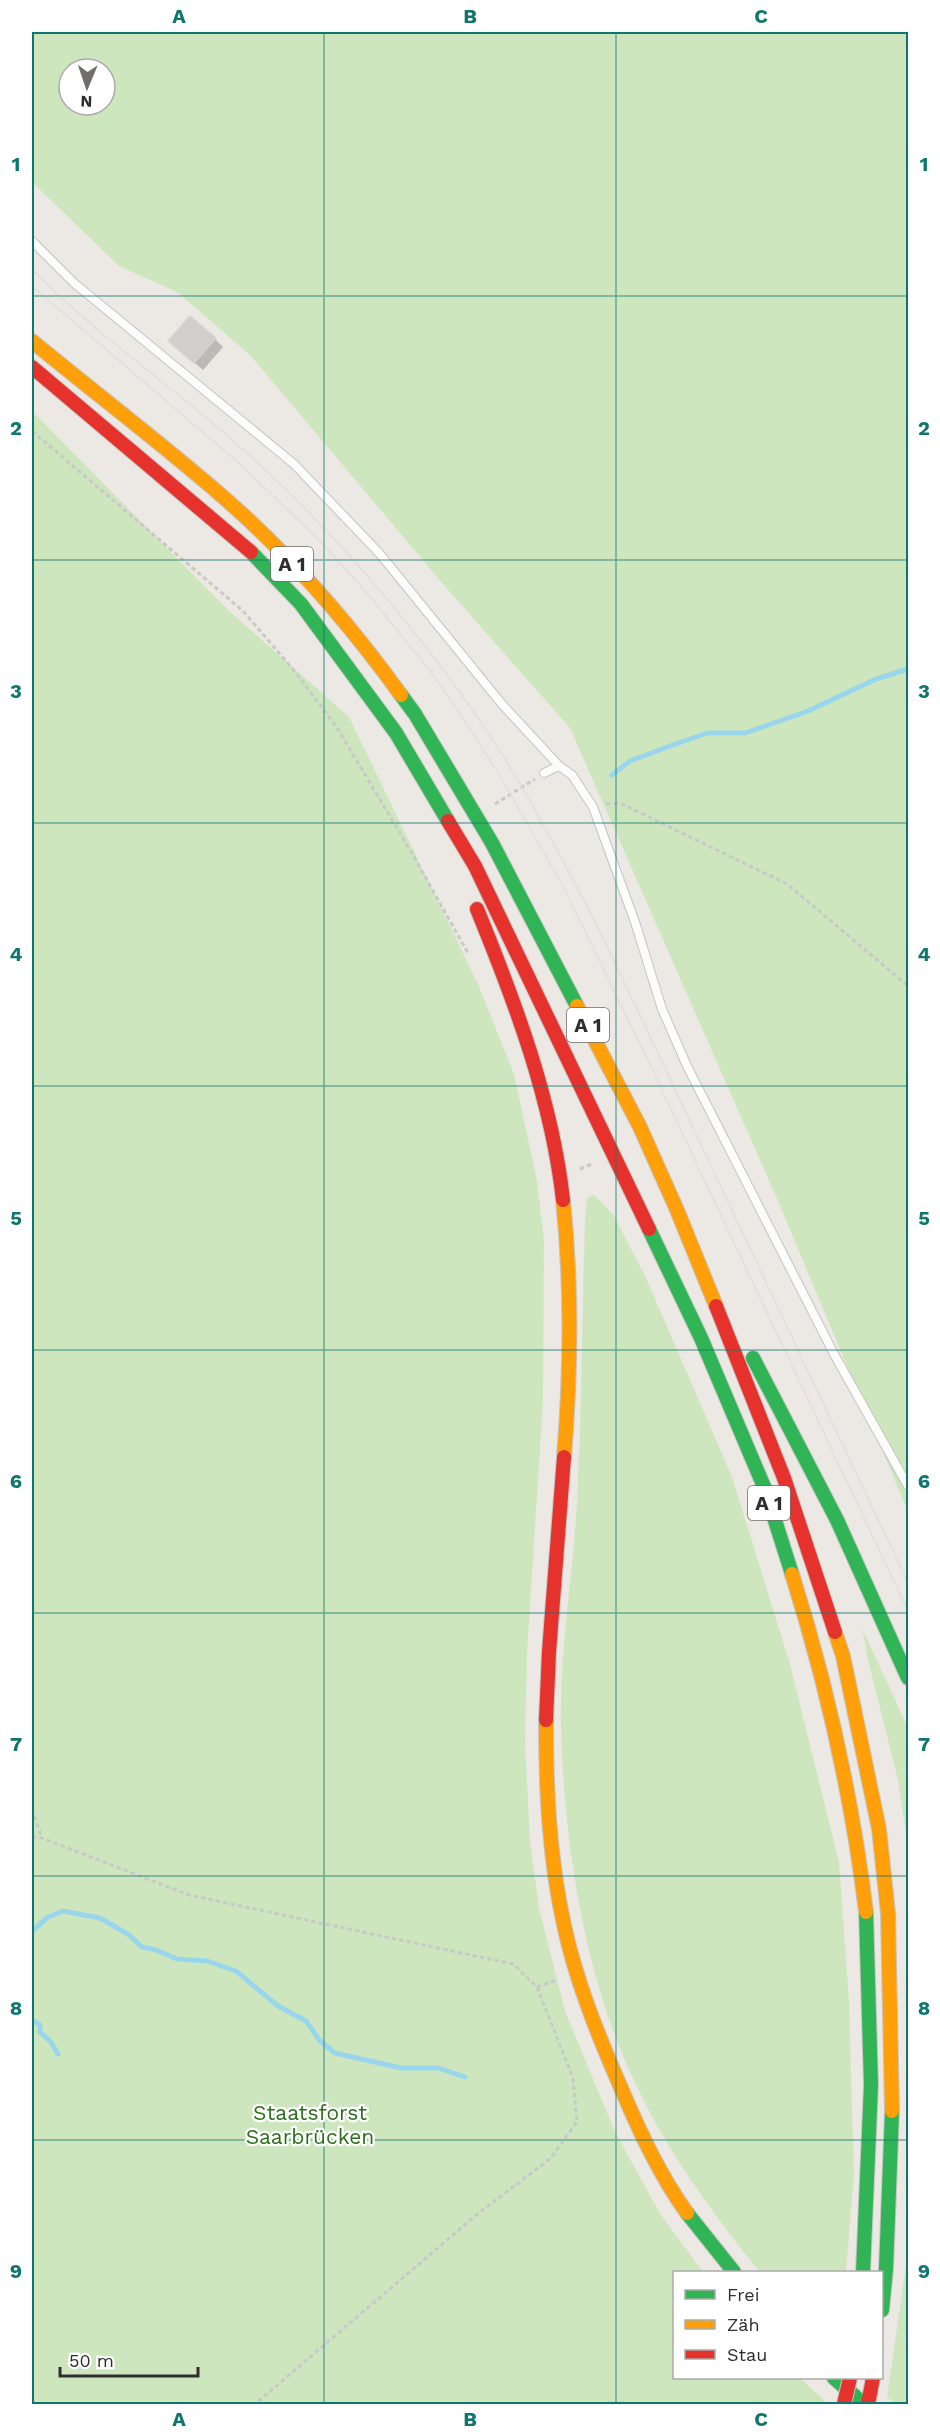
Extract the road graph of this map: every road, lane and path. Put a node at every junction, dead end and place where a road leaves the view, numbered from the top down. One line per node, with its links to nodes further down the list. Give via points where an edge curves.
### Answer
1 (32, 241): 5 (lane, via 74,283 294,464 380,555 501,703)
2 (32, 340): 16 (highway, A 1, via 224,497 313,585 371,654 415,714 492,843 640,1127)
3 (32, 367): 7 (highway, A 1, via 251,552 301,604 396,733)
4 (32, 431): 12 (path, via 243,611 292,668 336,726)
5 (560, 766): 6 (lane); 9 (lane, via 572,775)
6 (544, 773): 8 (path)
7 (433, 796): 10 (highway); 25 (highway, A 1, via 476,866 701,1338 765,1489 819,1663 858,1844 867,1918 871,2085)
8 (493, 805)
9 (593, 807): 13 (path, via 620,803 787,884); 17 (lane, via 662,1009 687,1066 834,1354)
10 (463, 873)
11 (471, 895): 15 (highway, via 533,1059)
12 (473, 962)
13 (909, 986)
14 (598, 1172): 15 (path, via 594,1163)
15 (561, 1177): 24 (highway, via 569,1295 567,1403 545,1744 550,1840 577,1974 600,2044 671,2191)
16 (677, 1210): 18 (highway, via 837,1520); 26 (highway, A 1, via 784,1478 843,1656 879,1829 888,1913 893,2085)
17 (909, 1486)
18 (909, 1678)
19 (32, 1809): 21 (path)
20 (32, 1837): 21 (path)
21 (42, 1838): 23 (path, via 189,1895 513,1964)
22 (564, 1977): 23 (path)
23 (537, 1987): 30 (path, via 573,2078 577,2122 550,2159 480,2212)
24 (733, 2271)
25 (863, 2271)
26 (883, 2300)
27 (835, 2379): 32 (highway)
28 (850, 2379): 31 (highway, bridge)
29 (873, 2379): 32 (highway)
30 (255, 2404)
31 (844, 2404)
32 (866, 2404)

